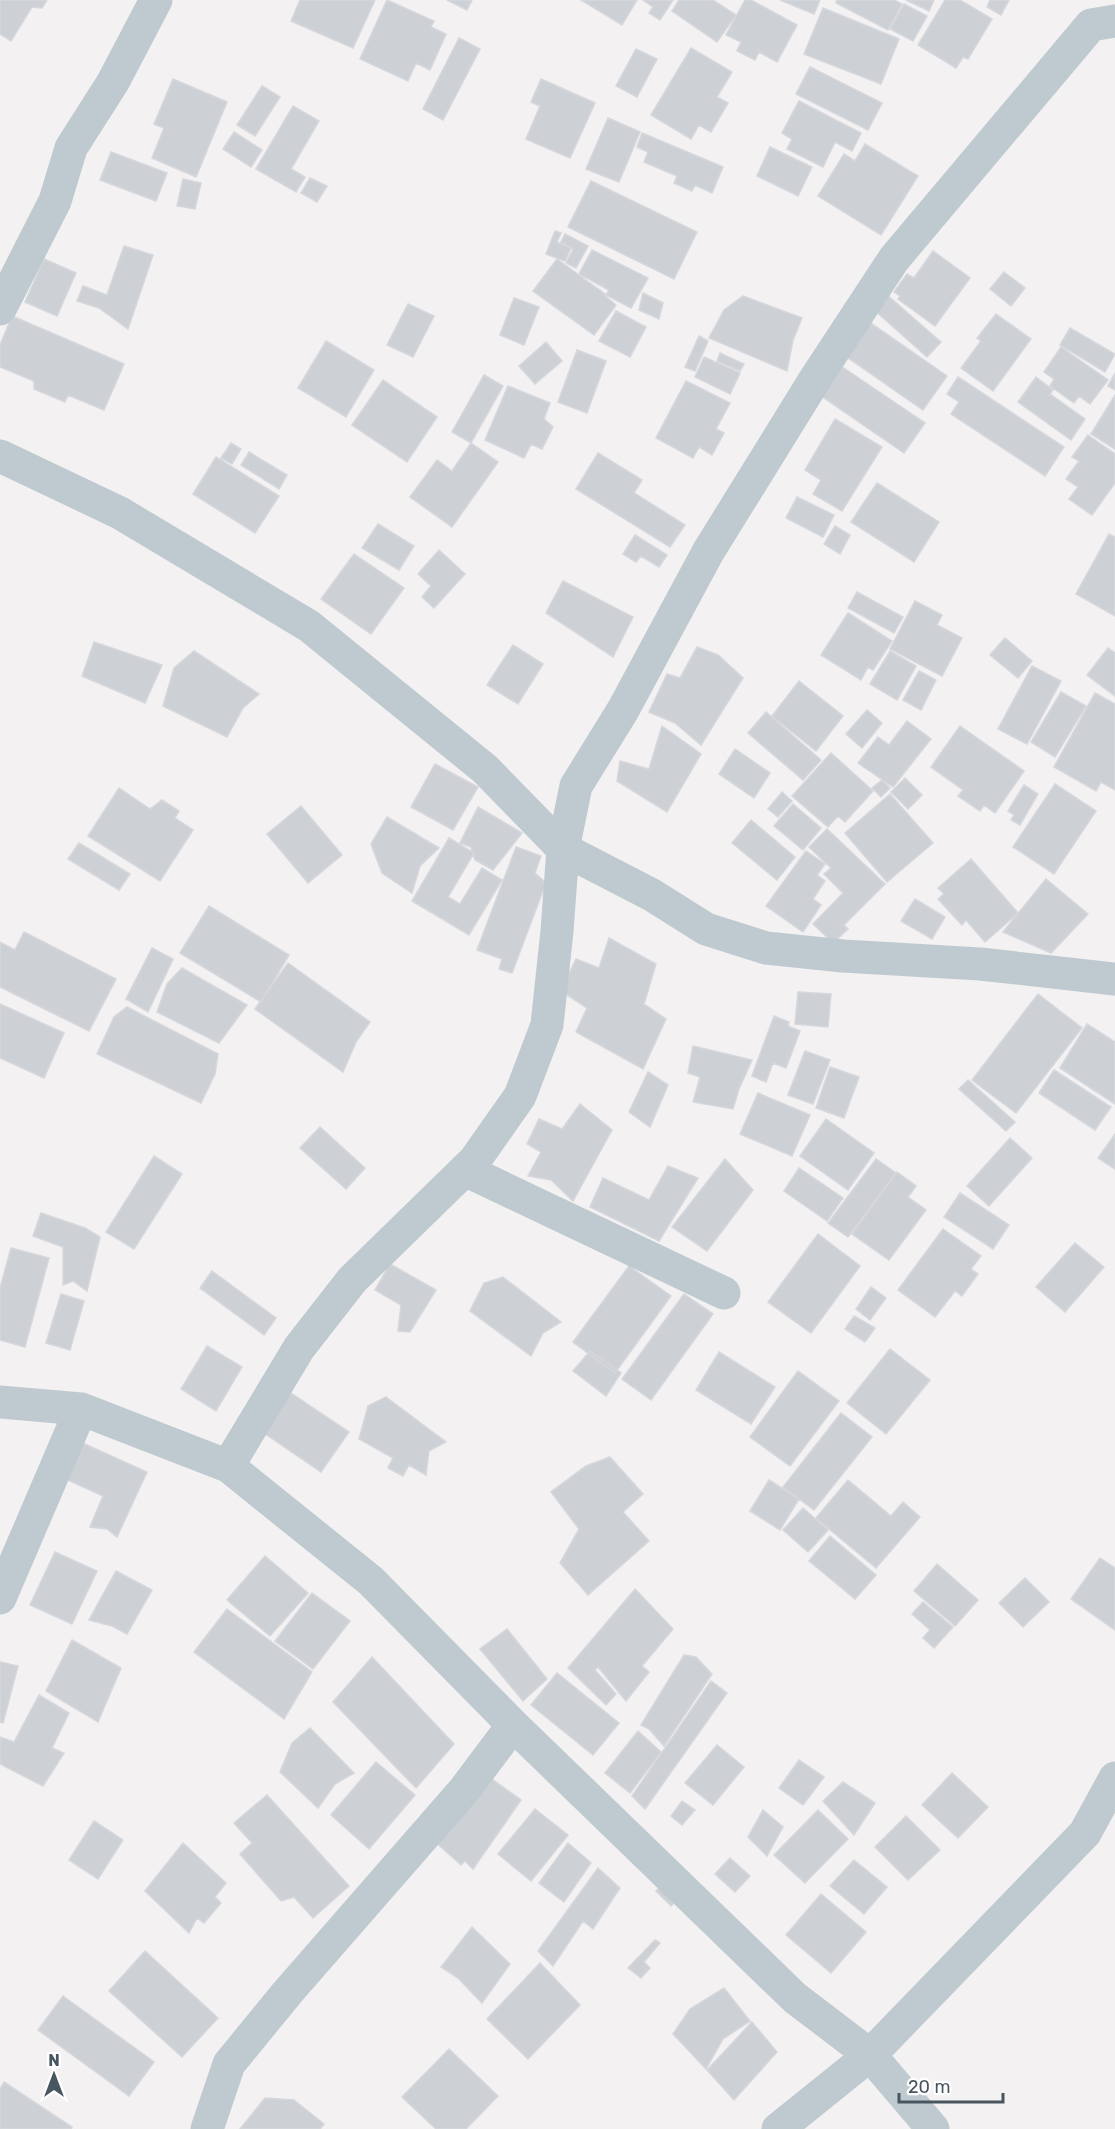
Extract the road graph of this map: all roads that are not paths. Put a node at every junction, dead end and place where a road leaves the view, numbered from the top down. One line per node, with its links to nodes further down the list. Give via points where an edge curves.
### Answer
1 (156, 0): 3 (street, via 113,82 71,148 55,201)
2 (1115, 21): 5 (street, via 1091,25 894,260 868,298 708,552 623,710 576,786)
3 (0, 309)
4 (0, 456): 5 (street, via 120,513 309,626 485,769)
5 (563, 849): 6 (street, via 706,929 766,948); 7 (street, via 547,1025 520,1096)
6 (1115, 979)
7 (465, 1170): 8 (street); 11 (street, via 352,1280 299,1348)
8 (724, 1293)
9 (0, 1402): 10 (street)
10 (81, 1409): 11 (street); 12 (street)
11 (228, 1466): 13 (street, via 371,1581)
12 (0, 1598)
13 (513, 1725): 15 (street, via 795,1998); 16 (street, via 465,1789 229,2064)
14 (1115, 1778): 15 (street, via 1084,1833)
15 (870, 2055): 17 (street); 18 (street)
16 (207, 2129)
17 (778, 2129)
18 (933, 2129)

